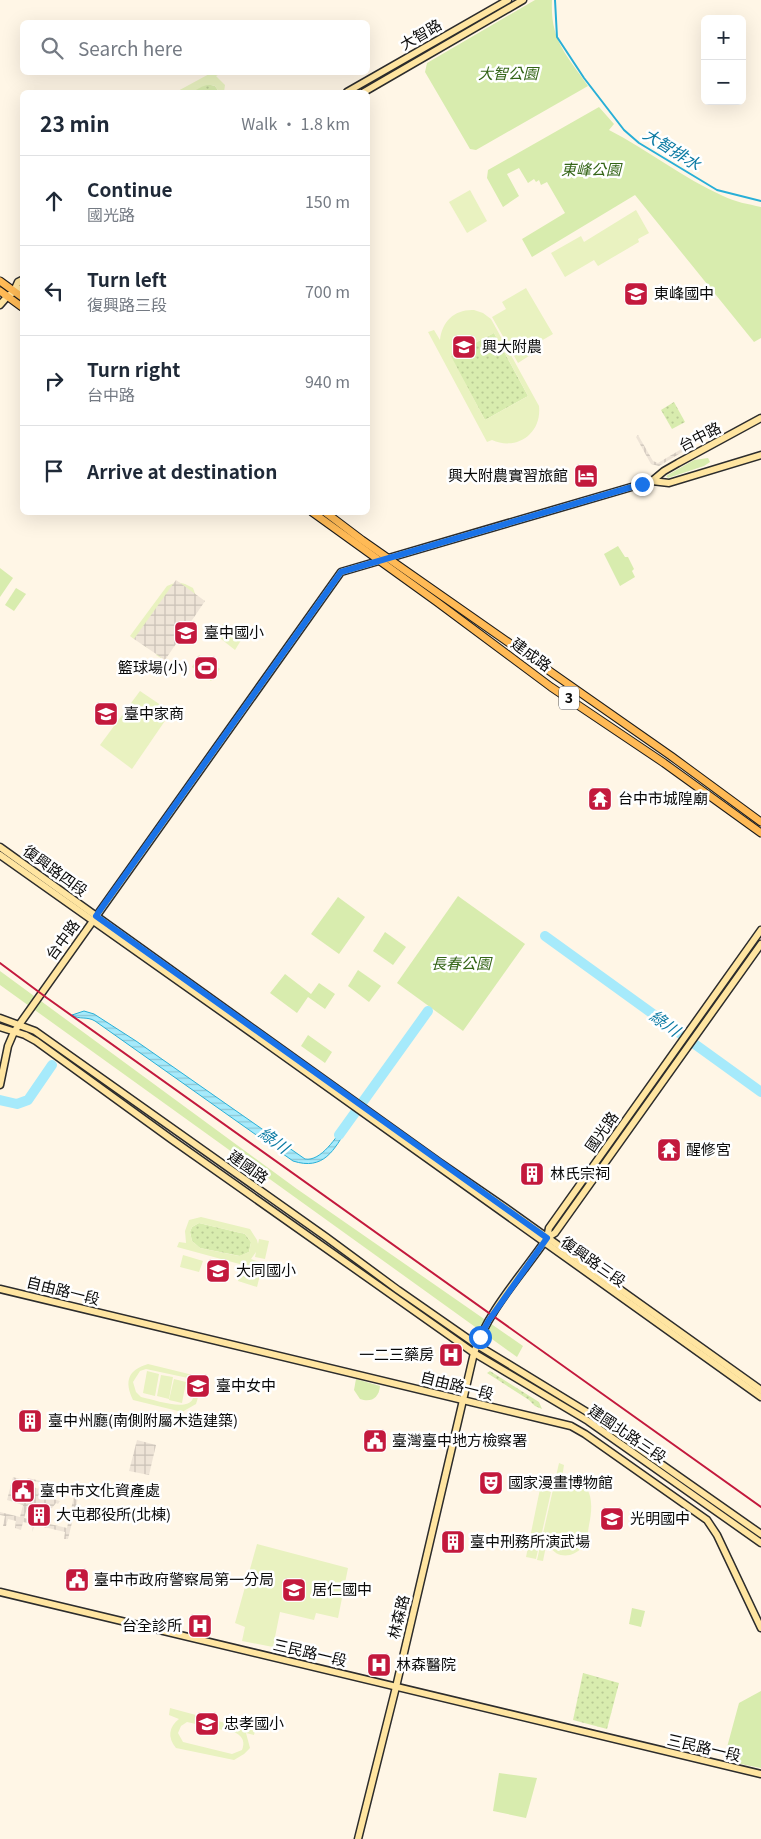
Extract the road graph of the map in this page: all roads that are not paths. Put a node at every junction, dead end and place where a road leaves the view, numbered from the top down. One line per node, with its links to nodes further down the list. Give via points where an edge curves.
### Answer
1 (508, 0): 3 (main road, 大智路)
2 (522, 0): 4 (main road, 大智路)
3 (350, 90)
4 (367, 90)
5 (0, 281): 9 (main road)
6 (20, 281): 9 (main road)
7 (20, 289): 9 (main road)
8 (0, 291): 10 (main road)
9 (14, 291): 10 (main road); 11 (main road)
10 (7, 296): 12 (main road); 13 (main road)
11 (20, 296)
12 (0, 305)
13 (20, 306)
14 (761, 418): 16 (main road, 台中路, via 664,471)
15 (761, 455): 16 (main road, 台中路, via 669,483)
16 (652, 481): 19 (main road, 台中路)
17 (316, 515): 20 (main road, 建成路 / 3)
18 (330, 515): 19 (main road, 建成路 / 3)
19 (389, 558): 20 (main road, 台中路); 21 (main road, 建成路 / 3)
20 (380, 561): 22 (main road, 建成路 / 3, via 551,687); 25 (main road, 台中路, via 344,570 337,576)
21 (761, 822)
22 (761, 833)
23 (0, 847): 25 (main road, 復興路四段)
24 (0, 855): 25 (main road, 復興路四段)
25 (94, 919): 29 (main road, 台中路); 34 (main road, 復興路三段)
26 (761, 930): 32 (main road)
27 (761, 944): 32 (main road)
28 (0, 1018): 29 (main road, 建國路)
29 (18, 1025): 31 (main road, 台中路); 36 (main road, 建國路, via 35,1031)
30 (0, 1027): 31 (main road, 建國路)
31 (14, 1032): 33 (main road, 台中路); 37 (main road, 建國路, via 36,1041)
32 (691, 1036): 34 (main road, 國光路, via 549,1228)
33 (0, 1085)
34 (545, 1240): 36 (main road, 國光路, via 489,1320); 38 (main road, 復興路三段); 39 (main road, 復興路三段)
35 (0, 1289): 40 (main road, 自由路一段)
36 (477, 1345): 37 (main road, 國光路); 41 (main road, 建國北路三段, via 587,1412)
37 (474, 1353): 40 (main road, 國光路); 42 (main road, 建國北路三段, via 588,1421)
38 (761, 1390)
39 (761, 1397)
40 (463, 1401): 44 (main road, 自由路一段, via 578,1430 708,1520); 45 (main road, 林森路)
41 (761, 1534)
42 (761, 1543)
43 (0, 1592): 45 (main road, 三民路一段)
44 (761, 1628)
45 (396, 1687): 46 (main road, 三民路一段); 47 (main road, 林森路)
46 (761, 1774)
47 (358, 1839)

